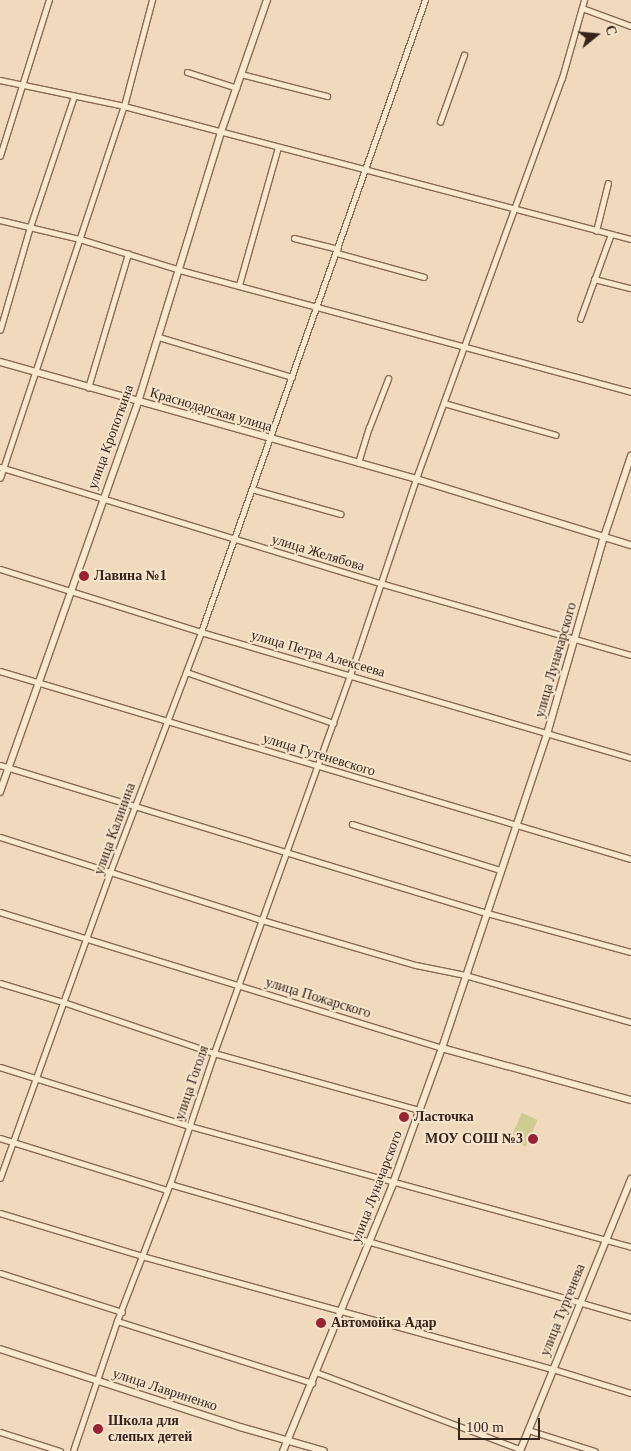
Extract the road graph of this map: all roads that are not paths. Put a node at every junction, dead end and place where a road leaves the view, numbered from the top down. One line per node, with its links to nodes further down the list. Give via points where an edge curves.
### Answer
1 (49, 0): 12 (street)
2 (152, 0): 16 (street)
3 (267, 0): 10 (main road, улица Кропоткина)
4 (425, 0): 21 (street, улица Калинина)
5 (584, 0): 6 (street, улица Гоголя)
6 (582, 8): 7 (street); 23 (street, улица Гоголя, via 562,78)
7 (631, 26)
8 (464, 55): 17 (street)
9 (187, 72): 13 (street)
10 (241, 74): 13 (main road, улица Кропоткина); 15 (street)
11 (0, 80): 12 (street)
12 (23, 85): 14 (street); 20 (street)
13 (237, 88): 18 (main road, улица Кропоткина)
14 (74, 96): 16 (street); 25 (street)
15 (327, 96)
16 (124, 106): 18 (street); 29 (street)
17 (440, 122)
18 (221, 132): 19 (street); 33 (main road, улица Кропоткина)
19 (278, 147): 21 (street); 36 (street)
20 (0, 156)
21 (366, 170): 23 (street); 31 (street, улица Калинина)
22 (608, 183): 26 (street)
23 (513, 209): 26 (street); 42 (street, улица Гоголя)
24 (0, 220): 25 (street)
25 (30, 227): 29 (street); 40 (street)
26 (596, 231): 27 (street)
27 (611, 234): 30 (street); 35 (street)
28 (294, 238): 31 (street)
29 (80, 239): 32 (street); 44 (street)
30 (631, 239)
31 (337, 251): 34 (street); 38 (street, улица Калинина)
32 (128, 254): 33 (street); 47 (street)
33 (180, 270): 36 (street); 41 (main road, улица Кропоткина)
34 (424, 276)
35 (594, 279): 37 (street); 39 (street)
36 (239, 285): 38 (street)
37 (631, 288)
38 (317, 307): 42 (street); 45 (street, улица Калинина)
39 (580, 319)
40 (0, 330)
41 (159, 337): 45 (street); 49 (main road, улица Кропоткина)
42 (464, 346): 48 (street); 50 (street, улица Гоголя)
43 (0, 362): 44 (main road, Краснодарская улица)
44 (36, 373): 47 (main road, Краснодарская улица); 55 (street)
45 (292, 377): 52 (street, улица Калинина)
46 (388, 380): 54 (street)
47 (88, 388): 49 (main road, Краснодарская улица)
48 (631, 392)
49 (138, 402): 52 (main road, Краснодарская улица); 59 (main road, улица Кропоткина)
50 (444, 403): 51 (street); 57 (street, улица Гоголя)
51 (556, 435)
52 (270, 439): 54 (main road, Краснодарская улица); 58 (street, улица Калинина)
53 (631, 456): 61 (main road, улица Луначарского)
54 (358, 463): 57 (main road, Краснодарская улица)
55 (1, 468): 56 (street); 59 (street, улица Желябова)
56 (0, 478)
57 (416, 479): 61 (main road, Краснодарская улица); 65 (street, улица Гоголя)
58 (252, 489): 60 (street); 62 (street, улица Калинина)
59 (102, 499): 62 (street, улица Желябова); 66 (main road, улица Кропоткина)
60 (341, 514)
61 (604, 538): 63 (main road, Краснодарская улица); 68 (main road, улица Луначарского)
62 (234, 539): 65 (street, улица Желябова); 67 (street, улица Калинина)
63 (631, 545)
64 (0, 569): 66 (street, улица Петра Алексеева)
65 (380, 583): 68 (street, улица Желябова); 72 (street, улица Гоголя)
66 (71, 591): 67 (street, улица Петра Алексеева); 73 (main road, улица Кропоткина)
67 (202, 632): 71 (street, улица Калинина); 72 (street, улица Петра Алексеева)
68 (575, 638): 69 (street, улица Желябова); 76 (main road, улица Луначарского)
69 (631, 655)
70 (0, 671): 73 (street, улица Гутеневского)
71 (186, 672): 74 (street, улица Калинина); 75 (street)
72 (350, 675): 75 (street, улица Гоголя); 76 (street, улица Петра Алексеева)
73 (39, 682): 74 (street, улица Гутеневского); 80 (main road, улица Кропоткина)
74 (167, 721): 79 (street, улица Гутеневского); 82 (street, улица Калинина)
75 (333, 723): 79 (street, улица Гоголя)
76 (548, 734): 77 (street, улица Петра Алексеева); 84 (main road, улица Луначарского)
77 (631, 758)
78 (0, 765): 80 (street)
79 (317, 766): 84 (street, улица Гутеневского); 86 (street, улица Гоголя)
80 (10, 768): 81 (main road, улица Кропоткина); 82 (street)
81 (0, 792)
82 (136, 805): 86 (street); 89 (street, улица Калинина)
83 (352, 824): 88 (street)
84 (516, 825): 87 (street, улица Гутеневского); 88 (main road, улица Луначарского)
85 (0, 837): 89 (street)
86 (287, 853): 91 (street); 92 (street, улица Гоголя)
87 (631, 859)
88 (501, 870): 91 (main road, улица Луначарского)
89 (110, 872): 92 (street); 93 (street, улица Калинина)
90 (0, 912): 93 (street, улица Пожарского)
91 (487, 913): 94 (street); 95 (main road, улица Луначарского)
92 (262, 920): 95 (street, via 416,965); 97 (street, улица Гоголя)
93 (87, 939): 97 (street, улица Пожарского); 98 (street, улица Калинина)
94 (631, 952)
95 (465, 975): 99 (street); 100 (main road, улица Луначарского)
96 (0, 983): 98 (street)
97 (238, 988): 100 (street, улица Пожарского); 101 (street, улица Гоголя)
98 (63, 1002): 101 (street); 103 (street, улица Калинина)
99 (631, 1022)
100 (442, 1048): 104 (street, улица Пожарского); 105 (main road, улица Луначарского)
101 (214, 1053): 105 (street); 106 (street, улица Гоголя)
102 (0, 1067): 103 (street)
103 (36, 1079): 106 (street); 108 (street, улица Калинина)
104 (631, 1100)
105 (419, 1110): 111 (main road, улица Луначарского)
106 (190, 1126): 111 (street); 112 (street, улица Гоголя)
107 (0, 1138): 108 (street)
108 (13, 1142): 109 (street, улица Калинина); 113 (street)
109 (0, 1178)
110 (631, 1179): 115 (main road, улица Тургенева)
111 (394, 1181): 115 (street); 116 (main road, улица Луначарского)
112 (170, 1184): 113 (street, улица Гоголя); 116 (street)
113 (168, 1190): 118 (street, улица Гоголя)
114 (0, 1213): 118 (street)
115 (606, 1240): 117 (street); 120 (main road, улица Тургенева)
116 (370, 1242): 120 (street); 121 (main road, улица Луначарского)
117 (631, 1247)
118 (142, 1256): 121 (street); 122 (street, улица Гоголя)
119 (0, 1273): 122 (street)
120 (581, 1302): 123 (street); 126 (main road, улица Тургенева)
121 (342, 1310): 126 (street); 127 (main road, улица Луначарского)
122 (122, 1312): 124 (street, улица Гоголя)
123 (631, 1317)
124 (118, 1321): 128 (street, улица Гоголя); 129 (street)
125 (0, 1349): 128 (main road, улица Лавриненко)
126 (553, 1369): 130 (street); 131 (main road, улица Тургенева)
127 (316, 1372): 129 (main road, улица Луначарского); 134 (street)
128 (96, 1382): 133 (main road, улица Лавриненко); 136 (street, улица Гоголя)
129 (312, 1383): 133 (main road, улица Луначарского)
130 (631, 1393)
131 (528, 1430): 134 (main road, улица Тургенева); 139 (street)
132 (0, 1432): 135 (street)
133 (287, 1439): 137 (main road, улица Луначарского); 138 (main road, улица Лавриненко)
134 (520, 1450)
135 (60, 1451)
136 (73, 1451)
137 (283, 1451)
138 (324, 1451)
139 (595, 1451)

